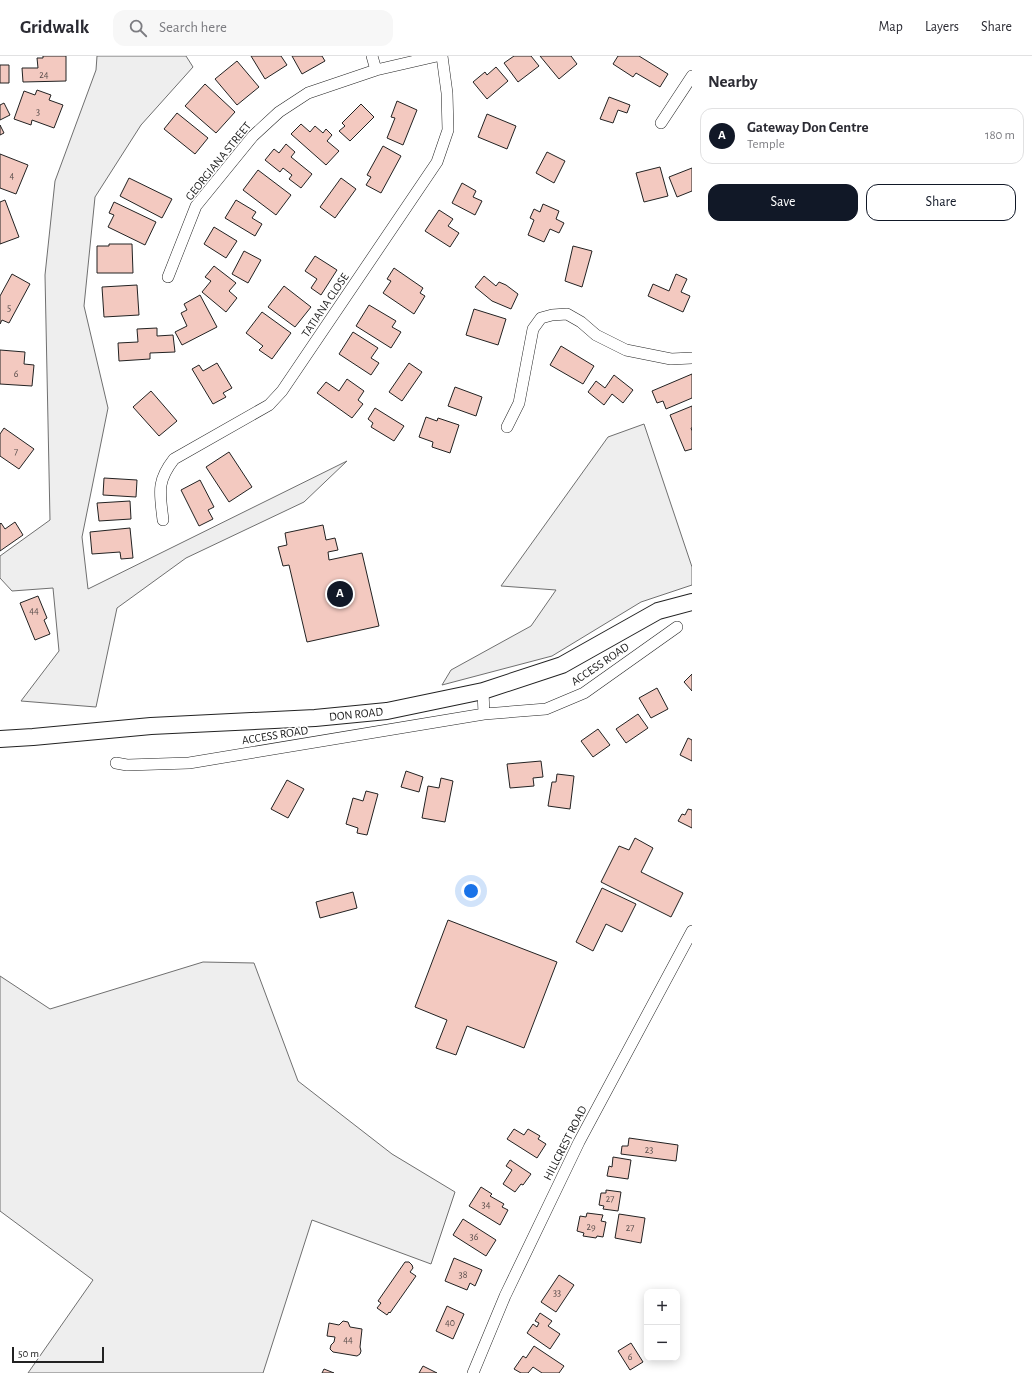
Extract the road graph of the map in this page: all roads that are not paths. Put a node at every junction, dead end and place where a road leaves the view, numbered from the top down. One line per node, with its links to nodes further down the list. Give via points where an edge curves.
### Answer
1 (372, 56): 4 (street)
2 (437, 56): 4 (street, GEORGIANA STREET)
3 (442, 56): 10 (street, TATIANA CLOSE, via 448,130 437,162 282,391 268,405 174,459 165,470 160,486)
4 (376, 70): 7 (street, GEORGIANA STREET, via 308,93 279,112 253,136 196,206)
5 (692, 76): 6 (street)
6 (661, 123)
7 (168, 277)
8 (692, 358): 9 (street, via 671,359 626,350 596,335 567,314 552,314 541,318 533,329 519,403)
9 (507, 426)
10 (163, 520)
11 (692, 602): 13 (main road, DON ROAD, via 658,611 562,665)
12 (677, 627): 14 (street, ACCESS ROAD, via 584,693 546,709)
13 (483, 691): 14 (street); 15 (main road, DON ROAD, via 387,711 347,715 151,726)
14 (484, 714): 16 (street, ACCESS ROAD, via 188,763)
15 (0, 739)
16 (116, 763)
17 (692, 931): 18 (street, HILLCREST ROAD, via 580,1142 506,1296)
18 (473, 1373)

